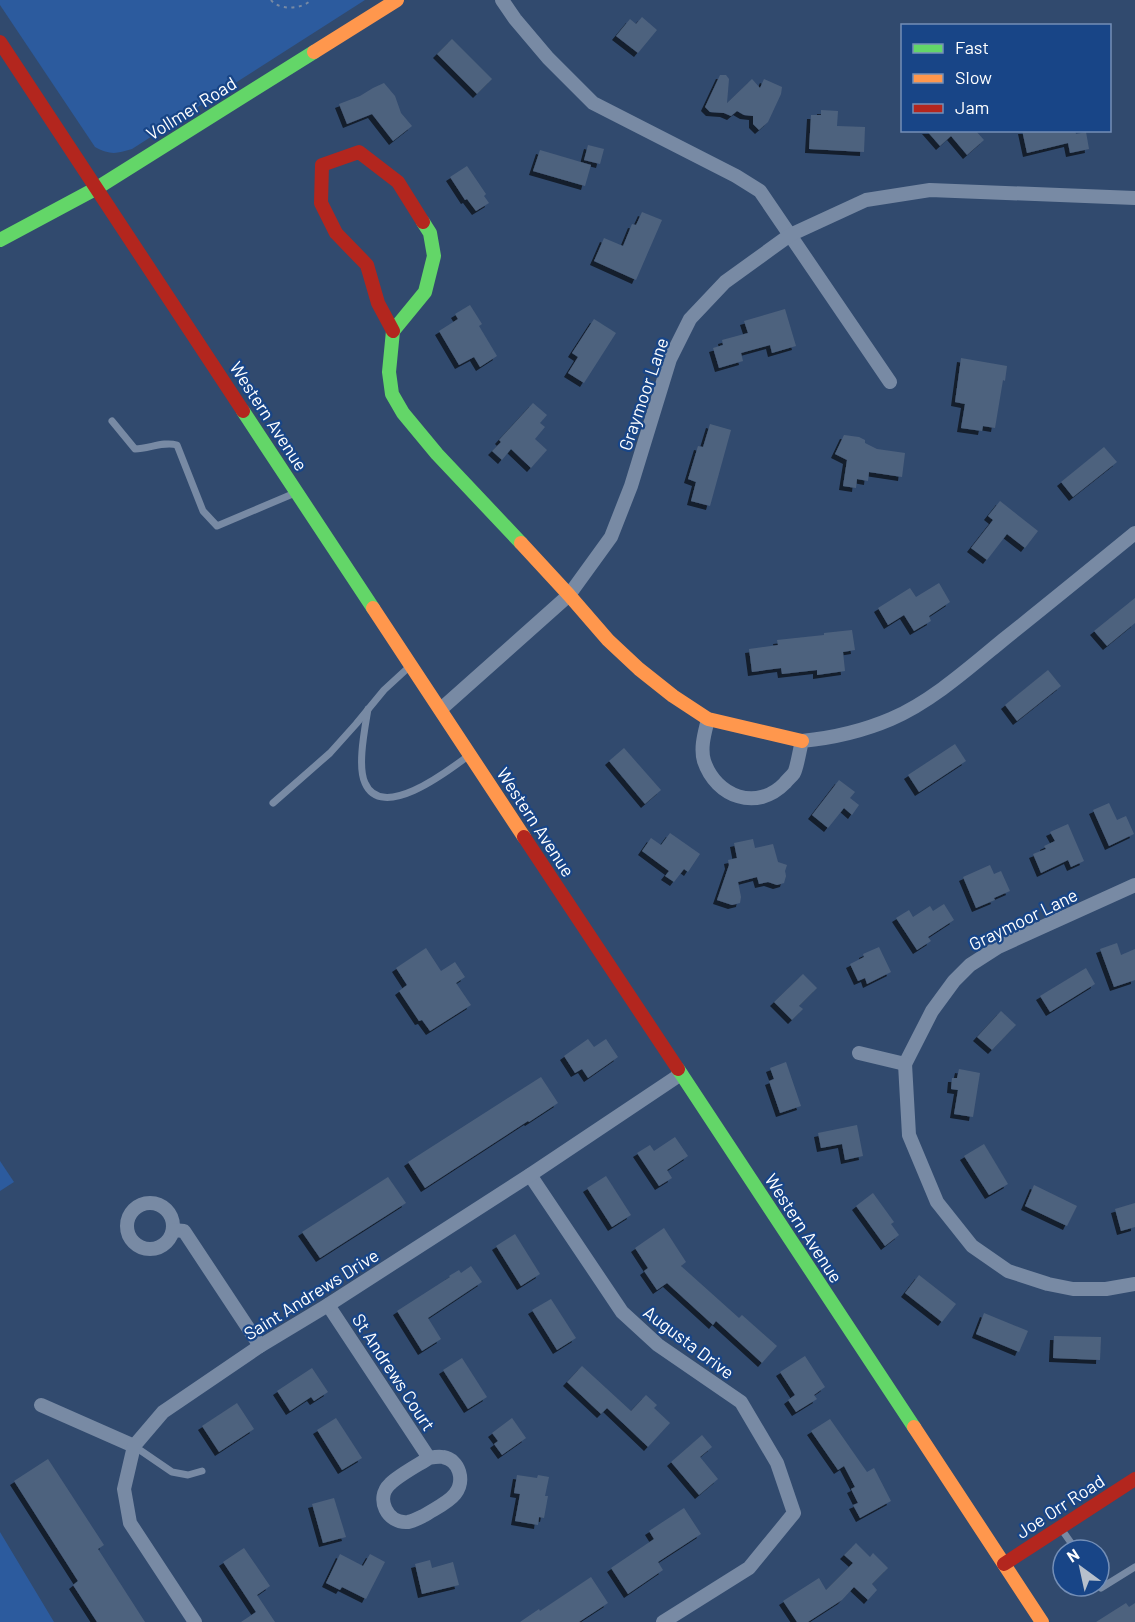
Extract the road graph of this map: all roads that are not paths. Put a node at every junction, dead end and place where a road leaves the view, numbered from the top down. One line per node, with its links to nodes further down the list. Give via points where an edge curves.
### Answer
1 (396, 0): 4 (main road, Vollmer Road)
2 (502, 0): 6 (street, via 548,58 593,103 760,190)
3 (0, 42): 4 (main road, Western Avenue)
4 (97, 188): 7 (main road, Vollmer Road); 11 (main road, Western Avenue)
5 (1135, 198): 6 (street, Graymoor Lane, via 930,190 866,200)
6 (790, 235): 9 (street); 13 (street, Graymoor Lane, via 725,282 690,319 670,359 611,537)
7 (0, 240)
8 (393, 331): 8 (main road, via 425,292 434,256 429,233 398,183 360,152 322,165 321,203 336,233 367,265 378,303); 13 (main road, via 389,372 392,394 403,413)
9 (890, 382)
10 (112, 421): 11 (lane, via 135,449 177,445 203,511 217,526)
11 (297, 492): 14 (main road, Western Avenue)
12 (1135, 534): 18 (street, via 928,698 891,719 835,736)
13 (569, 595): 16 (street, Graymoor Lane); 17 (main road, via 639,669)
14 (411, 665): 15 (lane); 16 (main road, Western Avenue)
15 (368, 709): 19 (lane, via 363,776 365,785 384,799 424,785); 20 (lane, via 330,753)
16 (441, 710): 19 (main road, Western Avenue)
17 (708, 719): 18 (main road); 18 (street, via 703,759 710,775 731,795 755,800 778,790 794,773)
18 (802, 741)
19 (470, 754): 24 (main road, Western Avenue)
20 (273, 803)
21 (1135, 885): 23 (street, Graymoor Lane, via 998,947 970,965 937,1003)
22 (859, 1053): 23 (street)
23 (905, 1064): 27 (street, via 909,1135 937,1202 972,1246 1008,1271 1048,1284 1106,1289)
24 (681, 1074): 25 (street, Saint Andrews Drive); 37 (main road, Western Avenue)
25 (530, 1175): 28 (street, Saint Andrews Drive); 41 (street, Augusta Drive, via 622,1312 658,1345 741,1402 777,1463 794,1513 749,1568)
26 (173, 1230): 29 (street, via 184,1231)
27 (1135, 1284)
28 (328, 1305): 29 (street, Saint Andrews Drive); 32 (street, St Andrews Court)
29 (260, 1346): 31 (street, Saint Andrews Drive, via 163,1412)
30 (41, 1405): 31 (street)
31 (134, 1446): 33 (lane, via 172,1472 188,1475); 40 (street, Saint Andrews Drive, via 124,1490 130,1523)
32 (429, 1458): 32 (street, St Andrews Court, via 451,1460 460,1486 452,1497 416,1520 398,1521 386,1512 386,1490)
33 (202, 1471)
34 (1135, 1479): 35 (main road, Joe Orr Road)
35 (1060, 1527): 36 (lane); 37 (main road, Joe Orr Road)
36 (1068, 1538)
37 (1004, 1564): 42 (main road, Western Avenue)
38 (1135, 1567): 39 (lane)
39 (1111, 1582)
40 (195, 1622)
41 (663, 1622)
42 (1042, 1622)

